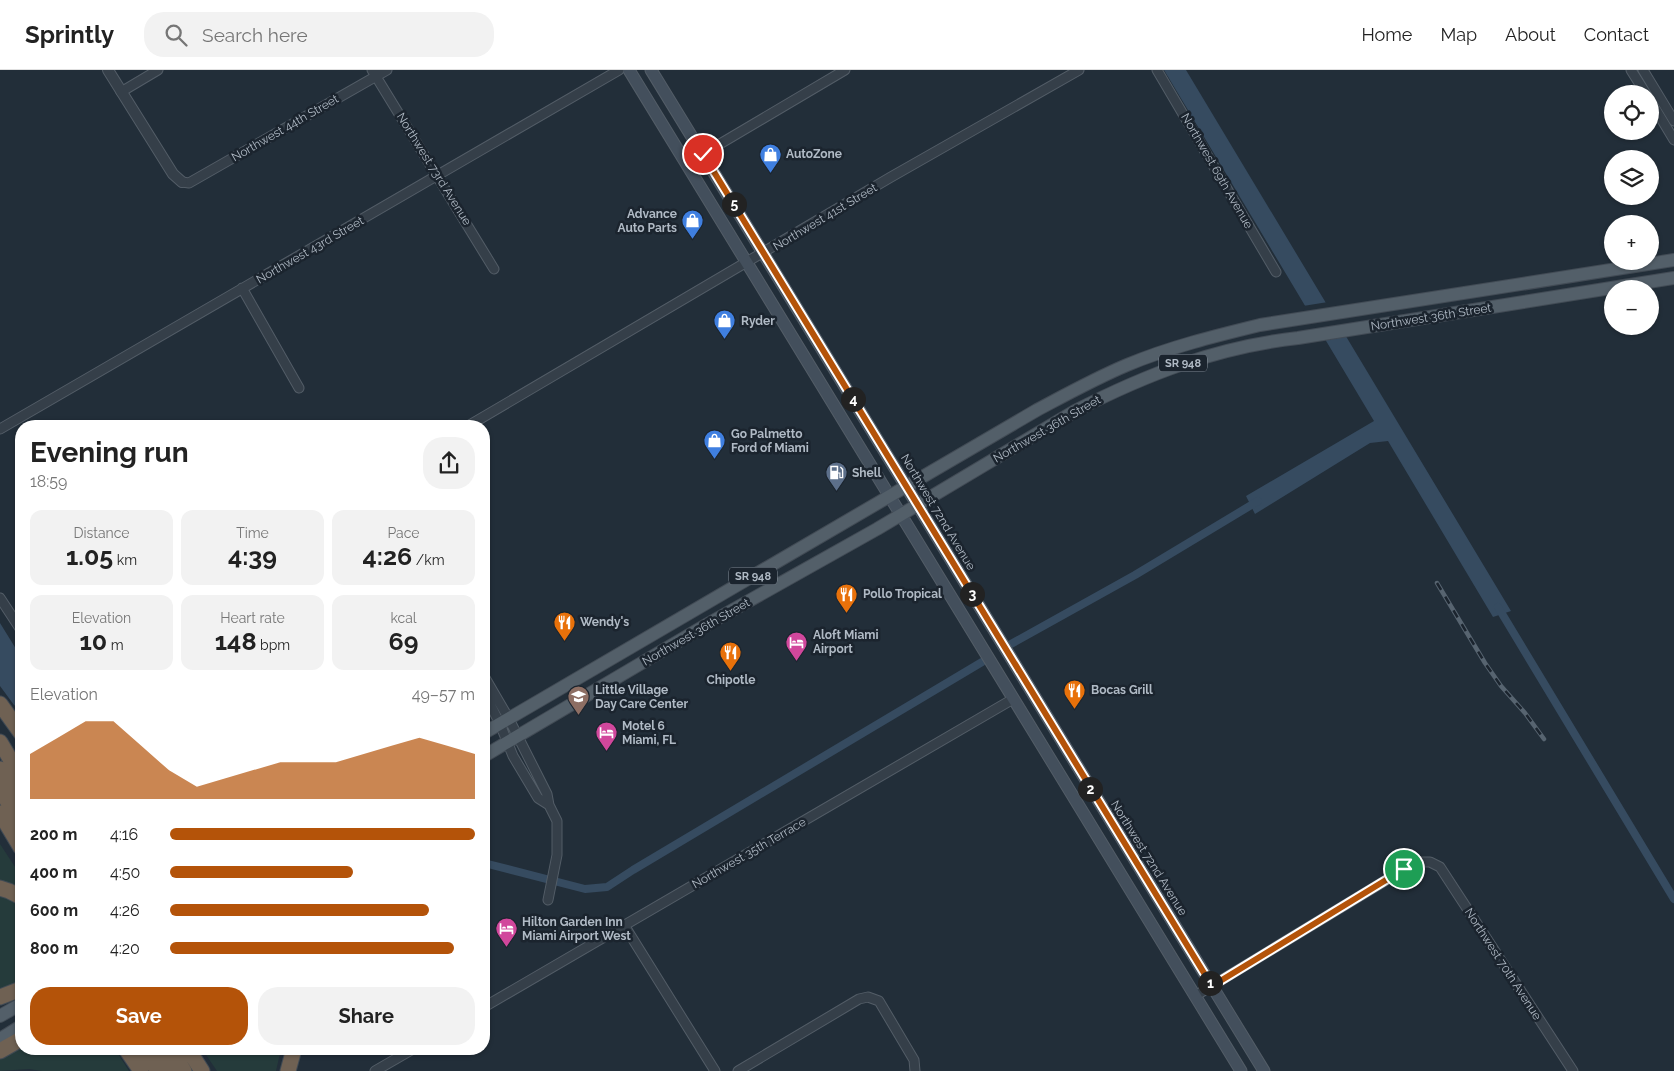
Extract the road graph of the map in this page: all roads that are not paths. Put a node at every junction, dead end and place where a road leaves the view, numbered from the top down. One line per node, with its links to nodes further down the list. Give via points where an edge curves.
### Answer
1 (108, 70): 14 (street)
2 (158, 70): 14 (street)
3 (387, 70): 12 (street, Northwest 44th Street)
4 (619, 70): 20 (street, Northwest 43rd Street)
5 (629, 70): 19 (main road)
6 (651, 70): 18 (main road, Northwest 72nd Avenue)
7 (845, 70): 18 (street)
8 (1079, 70): 22 (street, Northwest 41st Street)
9 (1157, 70): 26 (street, Northwest 69th Avenue)
10 (1631, 70): 13 (street)
11 (1643, 70): 16 (street)
12 (374, 73): 20 (street, Northwest 73rd Avenue); 21 (street, Northwest 44th Street, via 189,183)
13 (1640, 85)
14 (121, 92): 21 (street, via 173,174)
15 (1659, 115): 17 (street)
16 (1674, 121)
17 (1674, 140)
18 (703, 154): 19 (street); 22 (main road, Northwest 72nd Avenue)
19 (686, 164): 24 (main road)
20 (438, 175): 25 (street, Northwest 73rd Avenue); 28 (street, Northwest 43rd Street)
21 (182, 182)
22 (764, 253): 24 (street, Northwest 41st Street); 34 (main road, Northwest 72nd Avenue)
23 (1674, 260): 34 (main road, Northwest 36th Street / SR 948, via 1260,325 1209,337 1097,378)
24 (748, 263): 32 (street, Northwest 41st Street); 35 (main road)
25 (494, 269)
26 (1276, 272)
27 (1674, 278): 36 (main road, Northwest 36th Street / SR 948, via 1263,342 1173,366 1075,411)
28 (242, 288): 29 (street); 30 (street, Northwest 43rd Street)
29 (299, 388)
30 (15, 420)
31 (15, 420): 33 (street, Northwest 43rd Street)
32 (478, 420)
33 (0, 429)
34 (906, 487): 35 (main road, Northwest 36th Street / SR 948); 36 (main road, Northwest 72nd Avenue)
35 (890, 496): 37 (main road); 40 (main road, Northwest 36th Street / SR 948)
36 (917, 505): 37 (main road, Northwest 36th Street / SR 948); 60 (main road, Northwest 72nd Avenue)
37 (900, 514): 41 (main road, Northwest 36th Street / SR 948); 43 (main road)
38 (0, 598): 39 (street)
39 (15, 621)
40 (600, 666): 41 (main road); 46 (main road, Northwest 36th Street / SR 948)
41 (610, 681): 49 (main road, Northwest 36th Street / SR 948)
42 (490, 689): 46 (street)
43 (1014, 698): 61 (main road); 65 (street, Northwest 35th Terrace)
44 (490, 701): 46 (street)
45 (0, 704): 47 (highway)
46 (505, 722): 48 (main road, Northwest 36th Street / SR 948); 49 (street)
47 (15, 725)
48 (490, 730)
49 (512, 738): 51 (main road, Northwest 36th Street / SR 948); 64 (street, via 547,794 548,805 557,821 558,855)
50 (3, 747): 52 (highway); 53 (highway)
51 (490, 752)
52 (15, 764)
53 (15, 767)
54 (0, 769): 56 (highway)
55 (0, 790): 58 (highway)
56 (15, 794)
57 (0, 813): 59 (highway)
58 (15, 814)
59 (15, 838)
60 (1125, 845): 61 (main road); 66 (main road, Northwest 72nd Avenue)
61 (1110, 855): 68 (main road)
62 (0, 888): 63 (highway)
63 (15, 893)
64 (549, 896)
65 (624, 925): 70 (street, Northwest 35th Terrace); 93 (street)
66 (1212, 986): 68 (street); 73 (main road, Northwest 72nd Avenue); 98 (street, Northwest 70th Avenue, via 1416,862 1430,862 1440,867)
67 (15, 992): 69 (highway)
68 (1195, 996): 76 (main road)
69 (0, 997)
70 (490, 1003)
71 (15, 1007): 72 (main road)
72 (0, 1016)
73 (1231, 1018): 76 (main road, via 1230,1027); 97 (main road, Northwest 72nd Avenue)
74 (15, 1030): 75 (main road)
75 (0, 1039)
76 (1222, 1039): 96 (main road)
77 (15, 1042): 78 (highway)
78 (0, 1051)
79 (130, 1055): 86 (highway)
80 (148, 1055): 87 (highway)
81 (162, 1055): 88 (highway)
82 (175, 1055): 89 (highway)
83 (192, 1055): 90 (highway)
84 (292, 1055): 91 (highway)
85 (403, 1055): 92 (street)
86 (141, 1071)
87 (158, 1071)
88 (171, 1071)
89 (184, 1071)
90 (202, 1071)
91 (288, 1071)
92 (375, 1071)
93 (715, 1071)
94 (738, 1071): 95 (street, via 859,999 868,997 879,1001 914,1060)
95 (915, 1071)
96 (1241, 1071)
97 (1264, 1071)
98 (1572, 1071)

